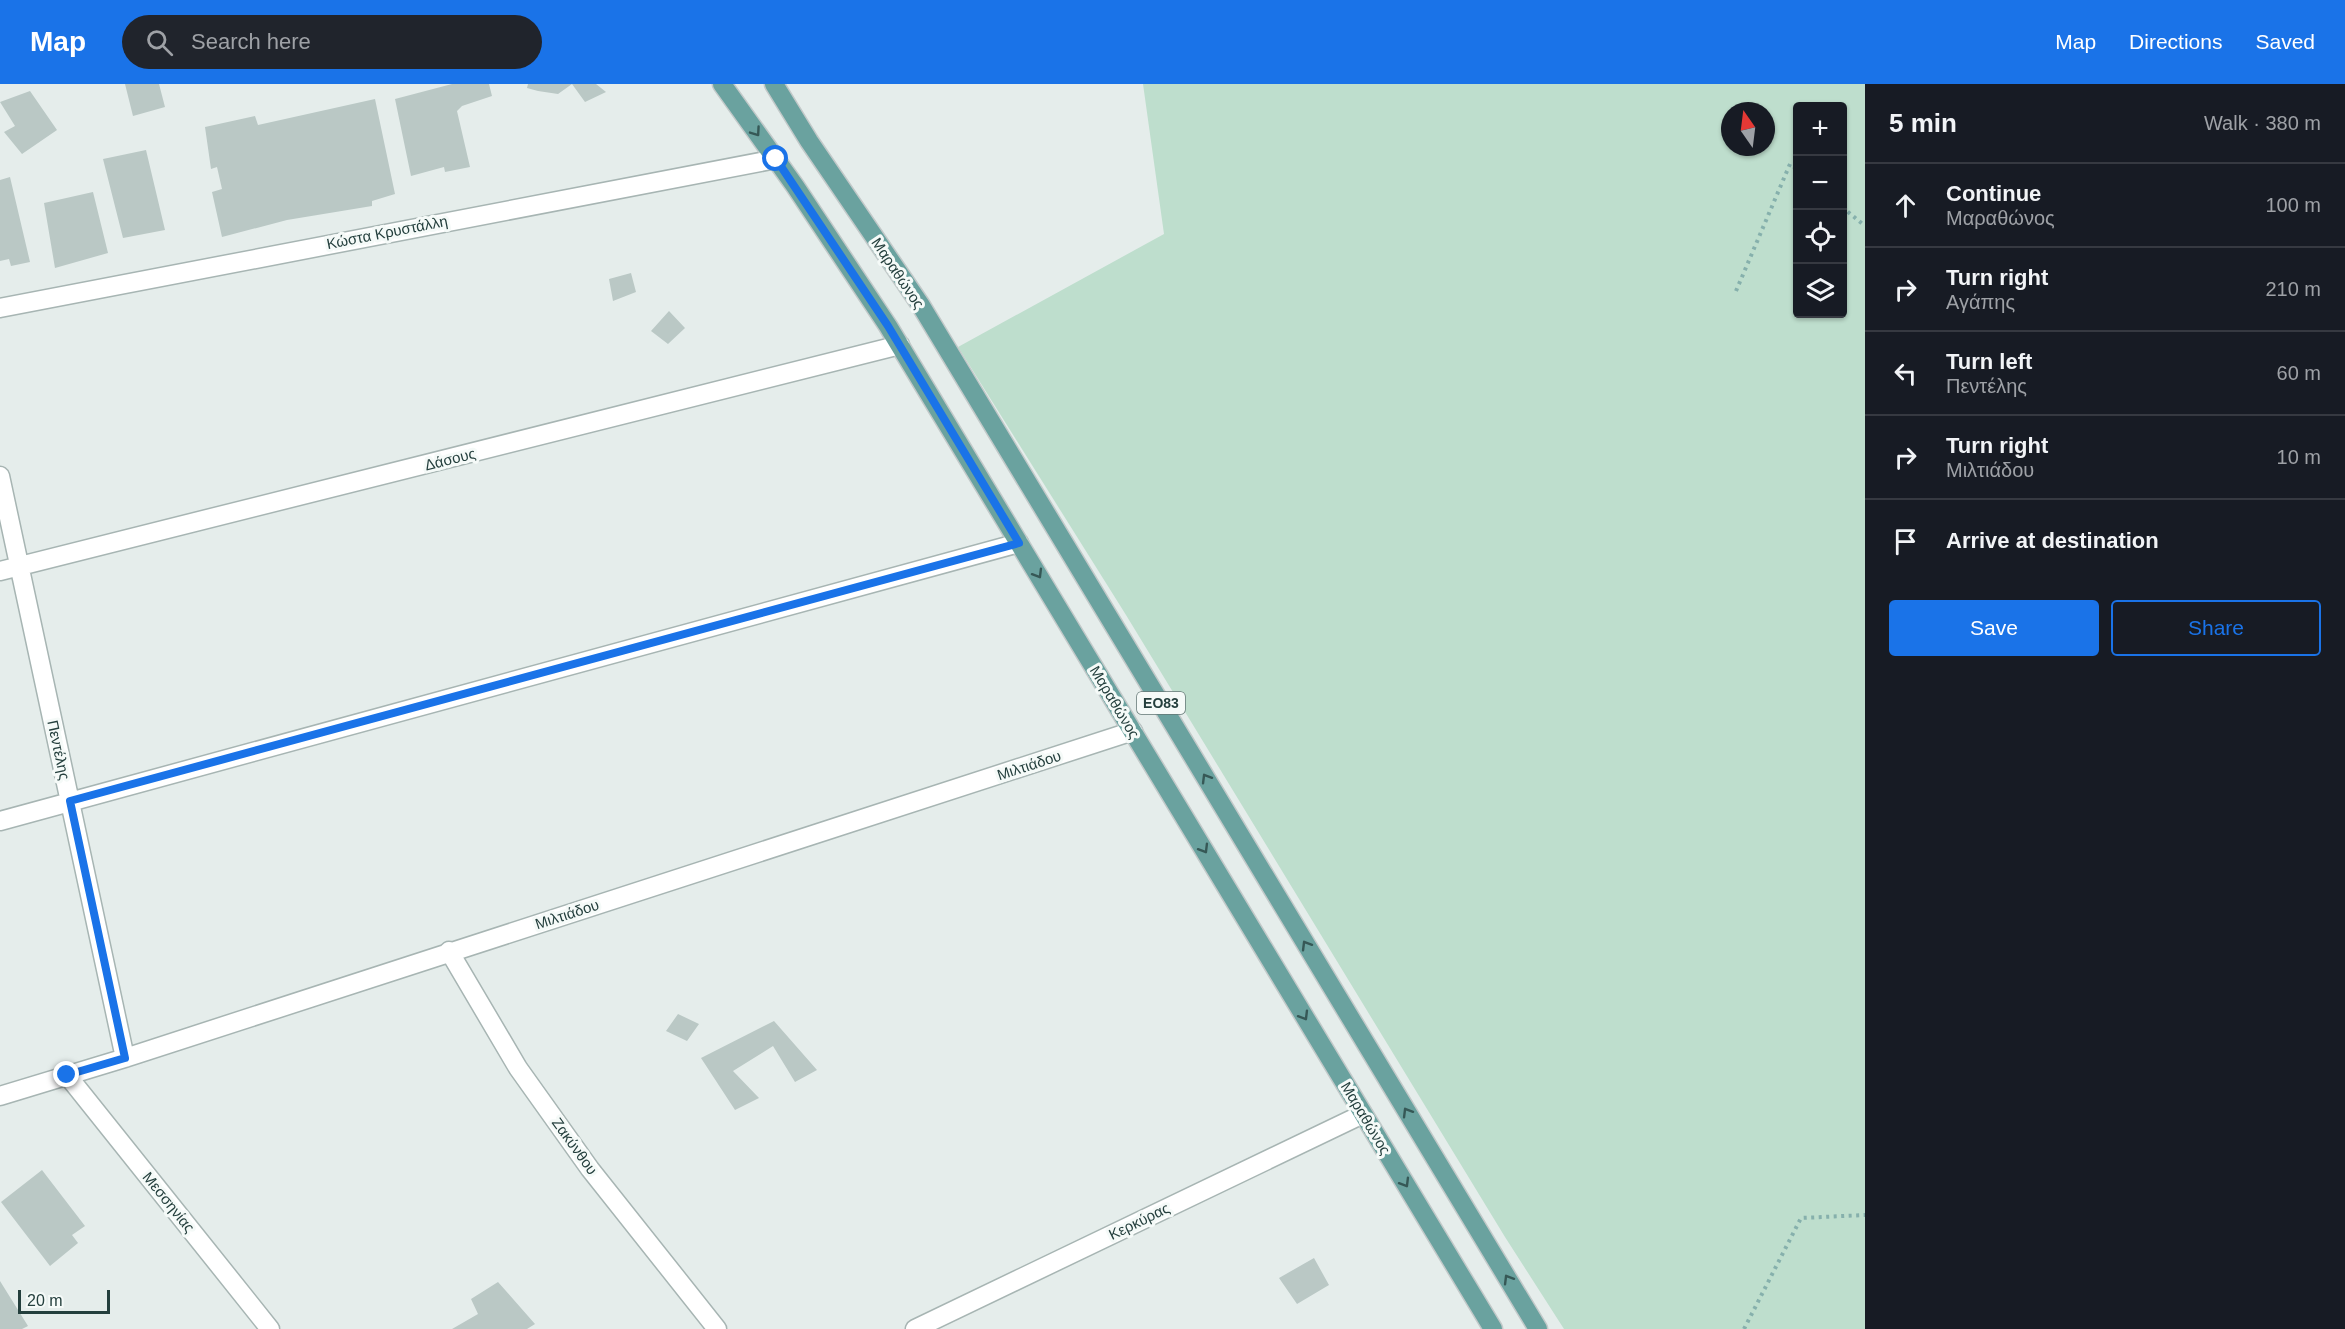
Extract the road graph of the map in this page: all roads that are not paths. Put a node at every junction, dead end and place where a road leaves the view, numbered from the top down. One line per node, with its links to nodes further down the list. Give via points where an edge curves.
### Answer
1 (722, 84): 3 (main road, Μαραθώνος / ΕΟ83, one-way to 3)
2 (774, 84): 22 (main road, Μαραθώνος / ΕΟ83, one-way to 2, via 920,304)
3 (776, 159): 4 (street, Κώστα Κρυστάλλη); 5 (main road, Μαραθώνος / ΕΟ83)
4 (0, 308)
5 (900, 345): 7 (main road, Μαραθώνος / ΕΟ83); 8 (street, Δάσους)
6 (0, 476): 8 (street, Πεντέλης)
7 (1019, 543): 10 (main road, Μαραθώνος / ΕΟ83, one-way to 10); 11 (street)
8 (20, 567): 9 (street, Δάσους); 11 (street, Πεντέλης)
9 (0, 572)
10 (1133, 731): 13 (street, Μιλτιάδου); 17 (main road, Μαραθώνος / ΕΟ83, one-way to 17)
11 (70, 801): 12 (street); 14 (street, Πεντέλης)
12 (0, 821)
13 (449, 951): 14 (street, Μιλτιάδου); 19 (street, Ζακύνθου, via 518,1068)
14 (125, 1058): 15 (street, Μιλτιάδου)
15 (67, 1075): 16 (street, Μιλτιάδου); 18 (street, Μεσσηνίας)
16 (0, 1096)
17 (1363, 1114): 20 (street, Κερκύρας); 21 (main road, Μαραθώνος / ΕΟ83, one-way to 21)
18 (270, 1329)
19 (717, 1329)
20 (915, 1329)
21 (1493, 1329)
22 (1538, 1329)

